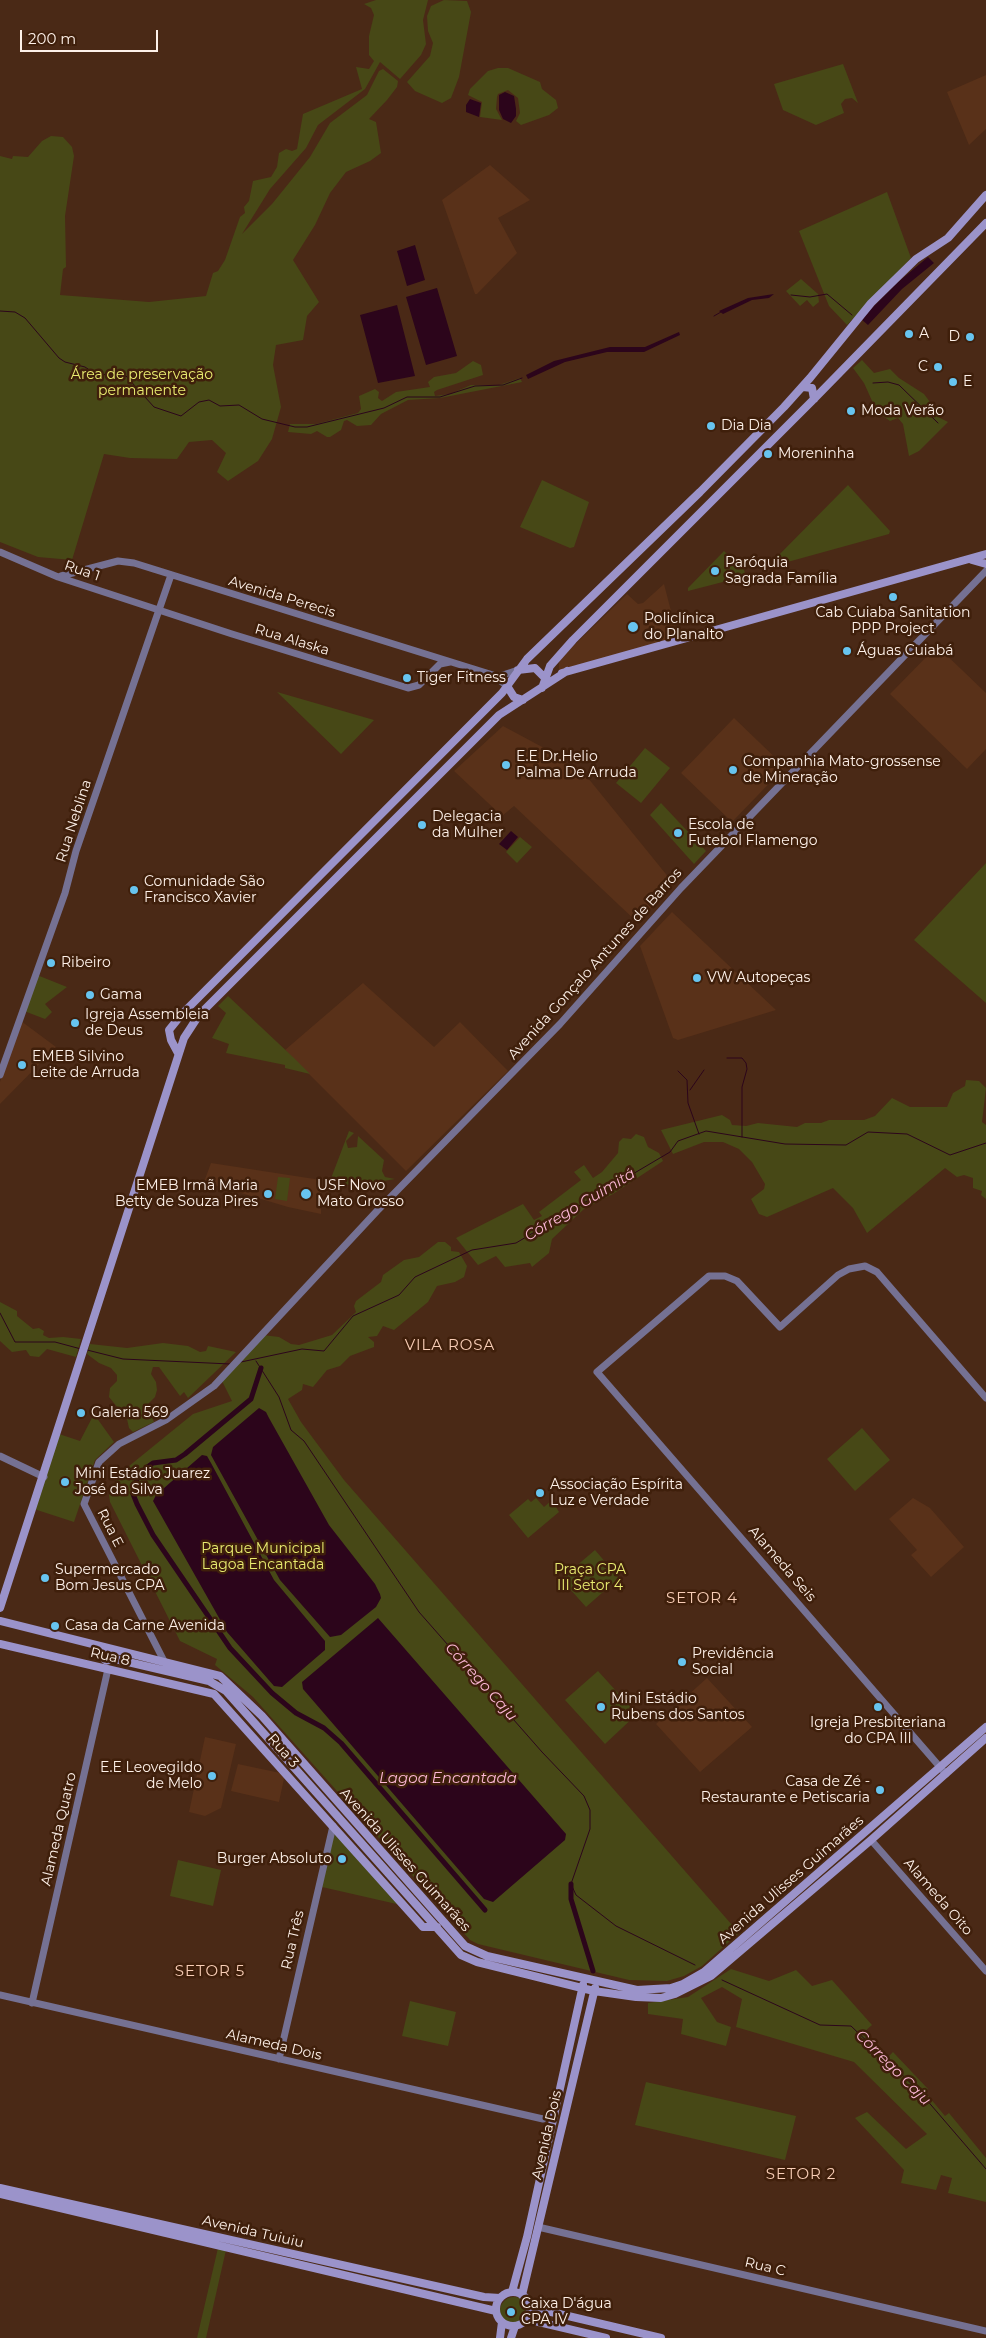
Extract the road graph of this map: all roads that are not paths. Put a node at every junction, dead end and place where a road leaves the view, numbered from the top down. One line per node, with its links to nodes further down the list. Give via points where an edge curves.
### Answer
1 (986, 196): 3 (main road, via 948,238 916,259 871,303)
2 (986, 223): 5 (main road)
3 (803, 387): 4 (main road); 5 (main road, via 812,388)
4 (790, 399): 6 (main road, via 793,406); 18 (main road)
5 (814, 400): 6 (main road)
6 (803, 410): 21 (main road, via 573,640)
7 (0, 552): 13 (street, Rua 1)
8 (986, 554): 9 (main road)
9 (970, 560): 10 (main road); 19 (main road)
10 (986, 564)
11 (986, 571): 15 (street, Avenida Gonçalo Antunes de Barros)
12 (171, 575): 13 (street, Avenida Perecis, via 118,561); 16 (street, Rua Neblina); 17 (street, Avenida Perecis)
13 (58, 576): 16 (street, Rua 1)
14 (986, 580): 15 (street, Avenida Gonçalo Antunes de Barros)
15 (971, 588): 29 (street, Avenida Gonçalo Antunes de Barros, via 681,888 560,1024 279,1313)
16 (159, 610): 17 (street, Rua Alaska, via 408,688 419,685); 28 (street, Rua Neblina, via 76,850 65,893)
17 (438, 662): 20 (street, Avenida Perecis, via 450,662)
18 (518, 670): 20 (street); 21 (main road, via 535,668); 22 (main road)
19 (566, 671): 21 (main road); 23 (main road)
20 (497, 676): 22 (street, Avenida Perecis)
21 (544, 678): 23 (main road)
22 (507, 686): 24 (main road, via 514,697); 26 (main road, via 182,1014 170,1028)
23 (542, 688): 24 (main road)
24 (523, 700): 25 (main road, via 499,715 199,1016)
25 (184, 1038): 26 (main road); 27 (main road)
26 (171, 1040): 27 (main road)
27 (178, 1053): 32 (main road)
28 (0, 1075)
29 (240, 1358): 37 (street, Rua E, via 198,1399 103,1456 95,1468 84,1504)
30 (986, 1398): 42 (street, Alameda Seis, via 882,1277 869,1267 844,1271 780,1327 737,1281 725,1276 709,1276 597,1372)
31 (0, 1456): 32 (street)
32 (44, 1477): 33 (main road)
33 (0, 1608)
34 (0, 1621): 36 (main road, Avenida Ulisses Guimarães)
35 (0, 1644): 36 (main road, Rua 8)
36 (109, 1658): 37 (main road, Avenida Ulisses Guimarães); 38 (main road, Rua 8); 39 (main road, Avenida Ulisses Guimarães, via 214,1682); 54 (street, Alameda Quatro)
37 (164, 1661): 39 (main road, Avenida Ulisses Guimarães, via 220,1676)
38 (214, 1694): 44 (main road, Rua 3)
39 (258, 1719): 46 (main road, Avenida Ulisses Guimarães); 49 (main road, Avenida Ulisses Guimarães, via 465,1946 487,1956)
40 (986, 1727): 42 (main road, Avenida Ulisses Guimarães)
41 (986, 1738): 43 (main road, Avenida Ulisses Guimarães)
42 (940, 1767): 43 (street, Alameda Seis); 48 (main road, Avenida Ulisses Guimarães)
43 (946, 1774): 45 (main road, Avenida Ulisses Guimarães)
44 (333, 1826): 46 (main road, via 423,1927); 55 (street, Rua Três)
45 (871, 1840): 47 (street, Alameda Oito); 48 (main road, Avenida Ulisses Guimarães)
46 (436, 1927): 51 (main road, Avenida Ulisses Guimarães, via 468,1959)
47 (986, 1971)
48 (708, 1974): 50 (main road, Avenida Ulisses Guimarães, via 661,1990 638,1990); 52 (main road, Avenida Ulisses Guimarães, via 688,1989 661,1998)
49 (584, 1978): 50 (main road, Avenida Ulisses Guimarães); 51 (main road, Avenida Dois)
50 (596, 1980): 52 (main road, Avenida Dois)
51 (583, 1988): 52 (main road, Avenida Ulisses Guimarães); 63 (main road, Avenida Dois)
52 (594, 1991): 60 (main road, Avenida Dois)
53 (0, 1995): 54 (street, Alameda Dois)
54 (32, 2003): 55 (street, Alameda Dois)
55 (279, 2059): 56 (street, Alameda Dois)
56 (543, 2119)
57 (0, 2188): 59 (main road, Avenida Tuiuiu)
58 (0, 2194): 59 (main road, Avenida Tuiuiu)
59 (138, 2223): 61 (main road, Avenida Tuiuiu); 62 (main road, Avenida Tuiuiu)
60 (538, 2227): 64 (main road, Avenida Dois); 71 (street, Rua C)
61 (310, 2258): 62 (main road); 65 (main road, Avenida Tuiuiu)
62 (308, 2267): 67 (main road, Avenida Tuiuiu)
63 (512, 2292): 64 (main road); 65 (main road)
64 (522, 2295): 66 (main road)
65 (500, 2298): 67 (main road)
66 (530, 2307): 68 (main road); 75 (main road)
67 (496, 2311): 69 (main road)
68 (526, 2319): 70 (main road); 74 (main road)
69 (502, 2322): 70 (main road); 72 (main road)
70 (515, 2326): 73 (main road)
71 (986, 2331)
72 (500, 2338)
73 (511, 2338)
74 (606, 2338)
75 (661, 2338)

